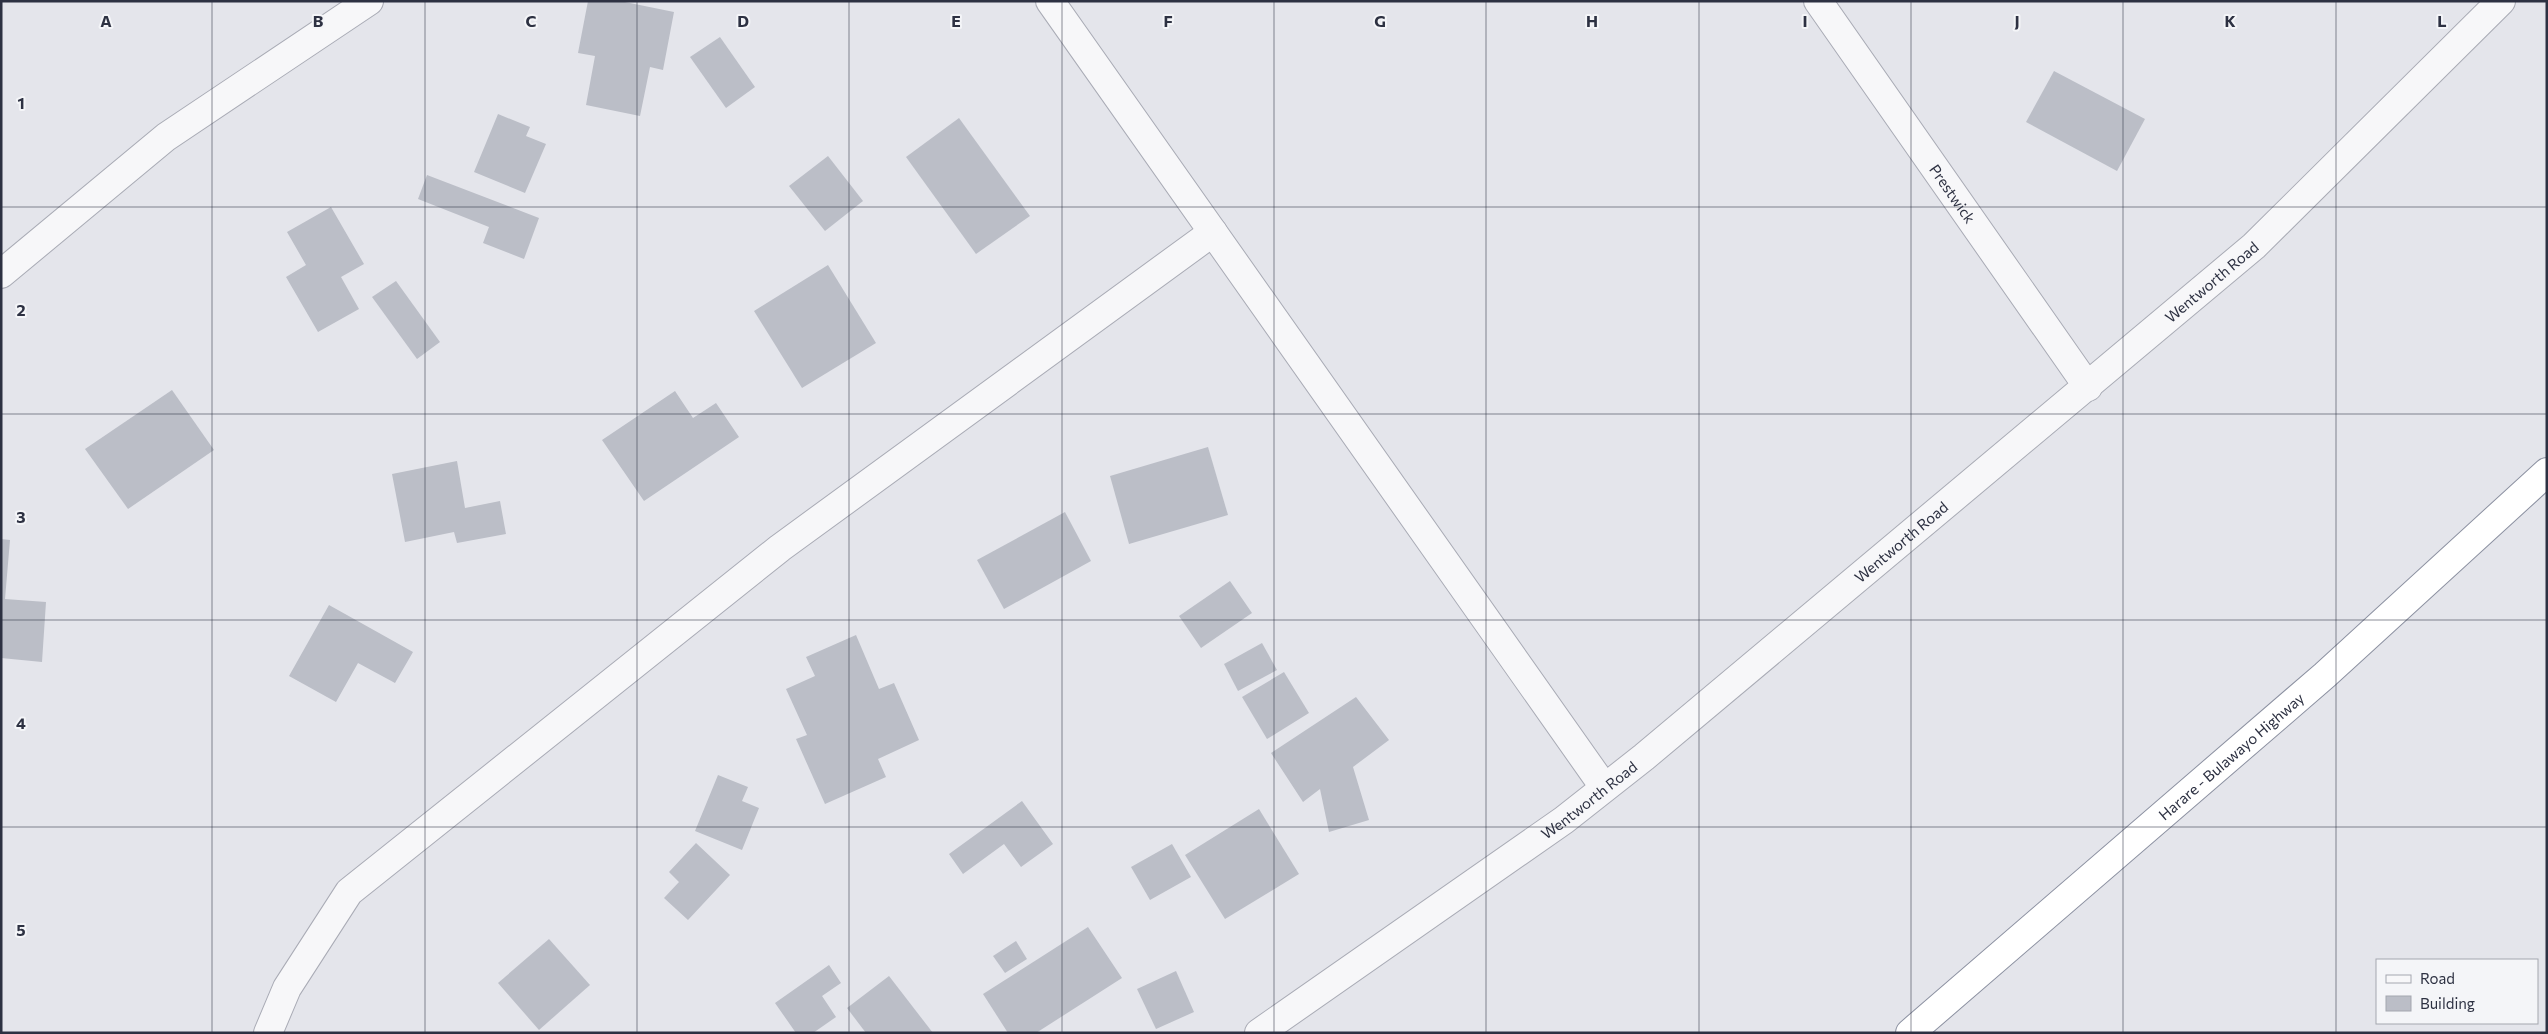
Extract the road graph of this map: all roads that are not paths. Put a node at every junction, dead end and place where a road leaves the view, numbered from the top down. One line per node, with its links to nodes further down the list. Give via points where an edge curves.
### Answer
1 (369, 1): 6 (street, via 166,137)
2 (1050, 1): 5 (street)
3 (1818, 1): 7 (street, Prestwick)
4 (2501, 1): 7 (street, Wentworth Road, via 2254,246)
5 (1213, 232): 9 (street); 10 (street, via 780,548 349,892 286,988)
6 (1, 274)
7 (2088, 387): 9 (street, Wentworth Road)
8 (2547, 472): 12 (highway, Harare - Bulawayo Highway, via 2324,675)
9 (1604, 787): 11 (street, Wentworth Road, via 1564,820)
10 (268, 1033)
11 (1259, 1033)
12 (1910, 1033)

